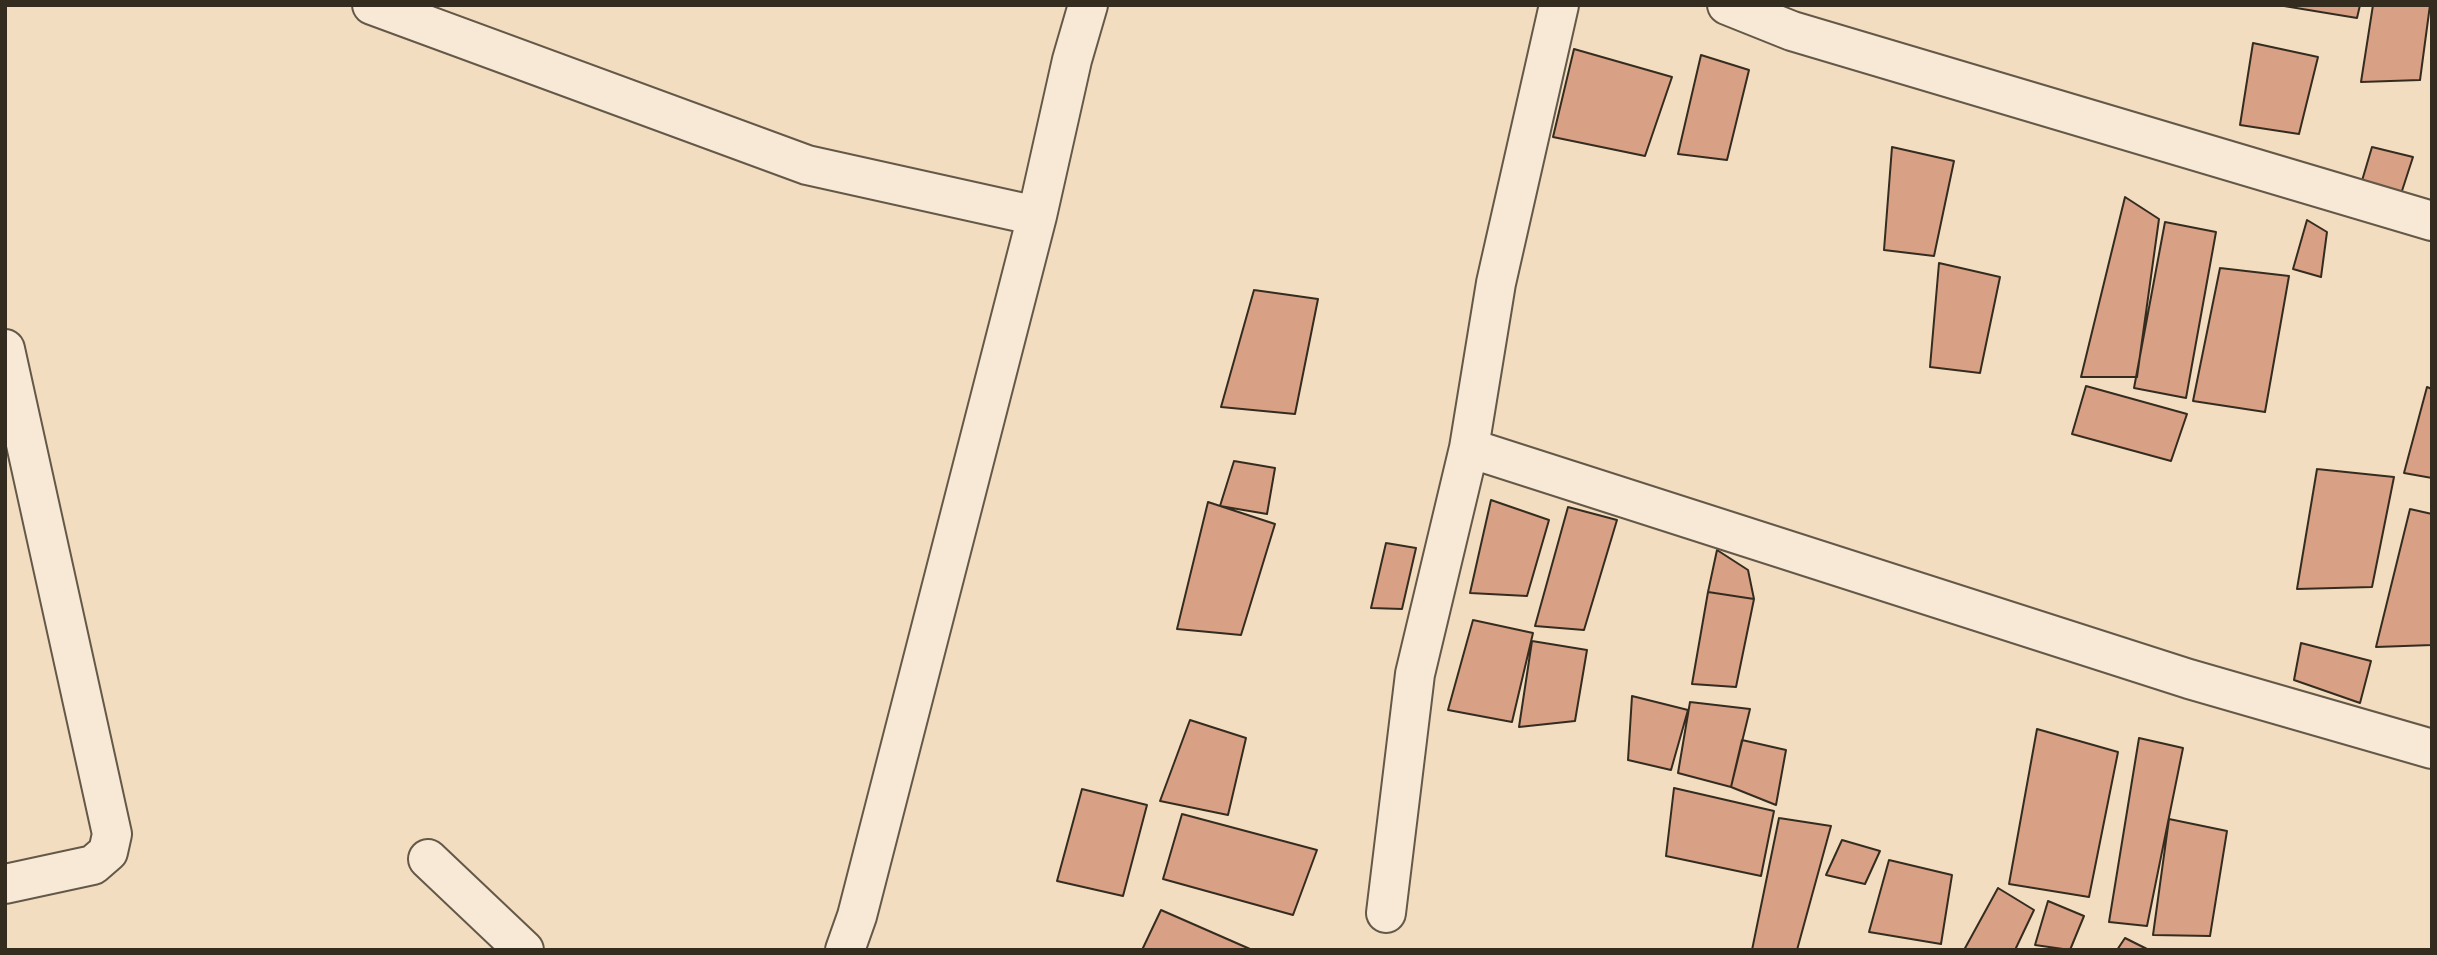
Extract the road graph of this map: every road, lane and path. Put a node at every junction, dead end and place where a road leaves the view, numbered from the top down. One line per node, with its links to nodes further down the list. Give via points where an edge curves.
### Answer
1 (372, 5): 5 (street, via 807,165)
2 (1088, 5): 5 (street)
3 (1559, 5): 8 (street, via 1496,283)
4 (1727, 5): 6 (street, via 1792,31)
5 (1037, 216): 14 (street, via 858,916)
6 (2432, 221)
7 (5, 349): 11 (street, via 113,835 108,852 93,865)
8 (1469, 448): 9 (street, via 2189,679); 12 (street, via 1415,674)
9 (2432, 749)
10 (428, 859): 13 (street)
11 (5, 884)
12 (1386, 913)
13 (524, 950)
14 (845, 950)

